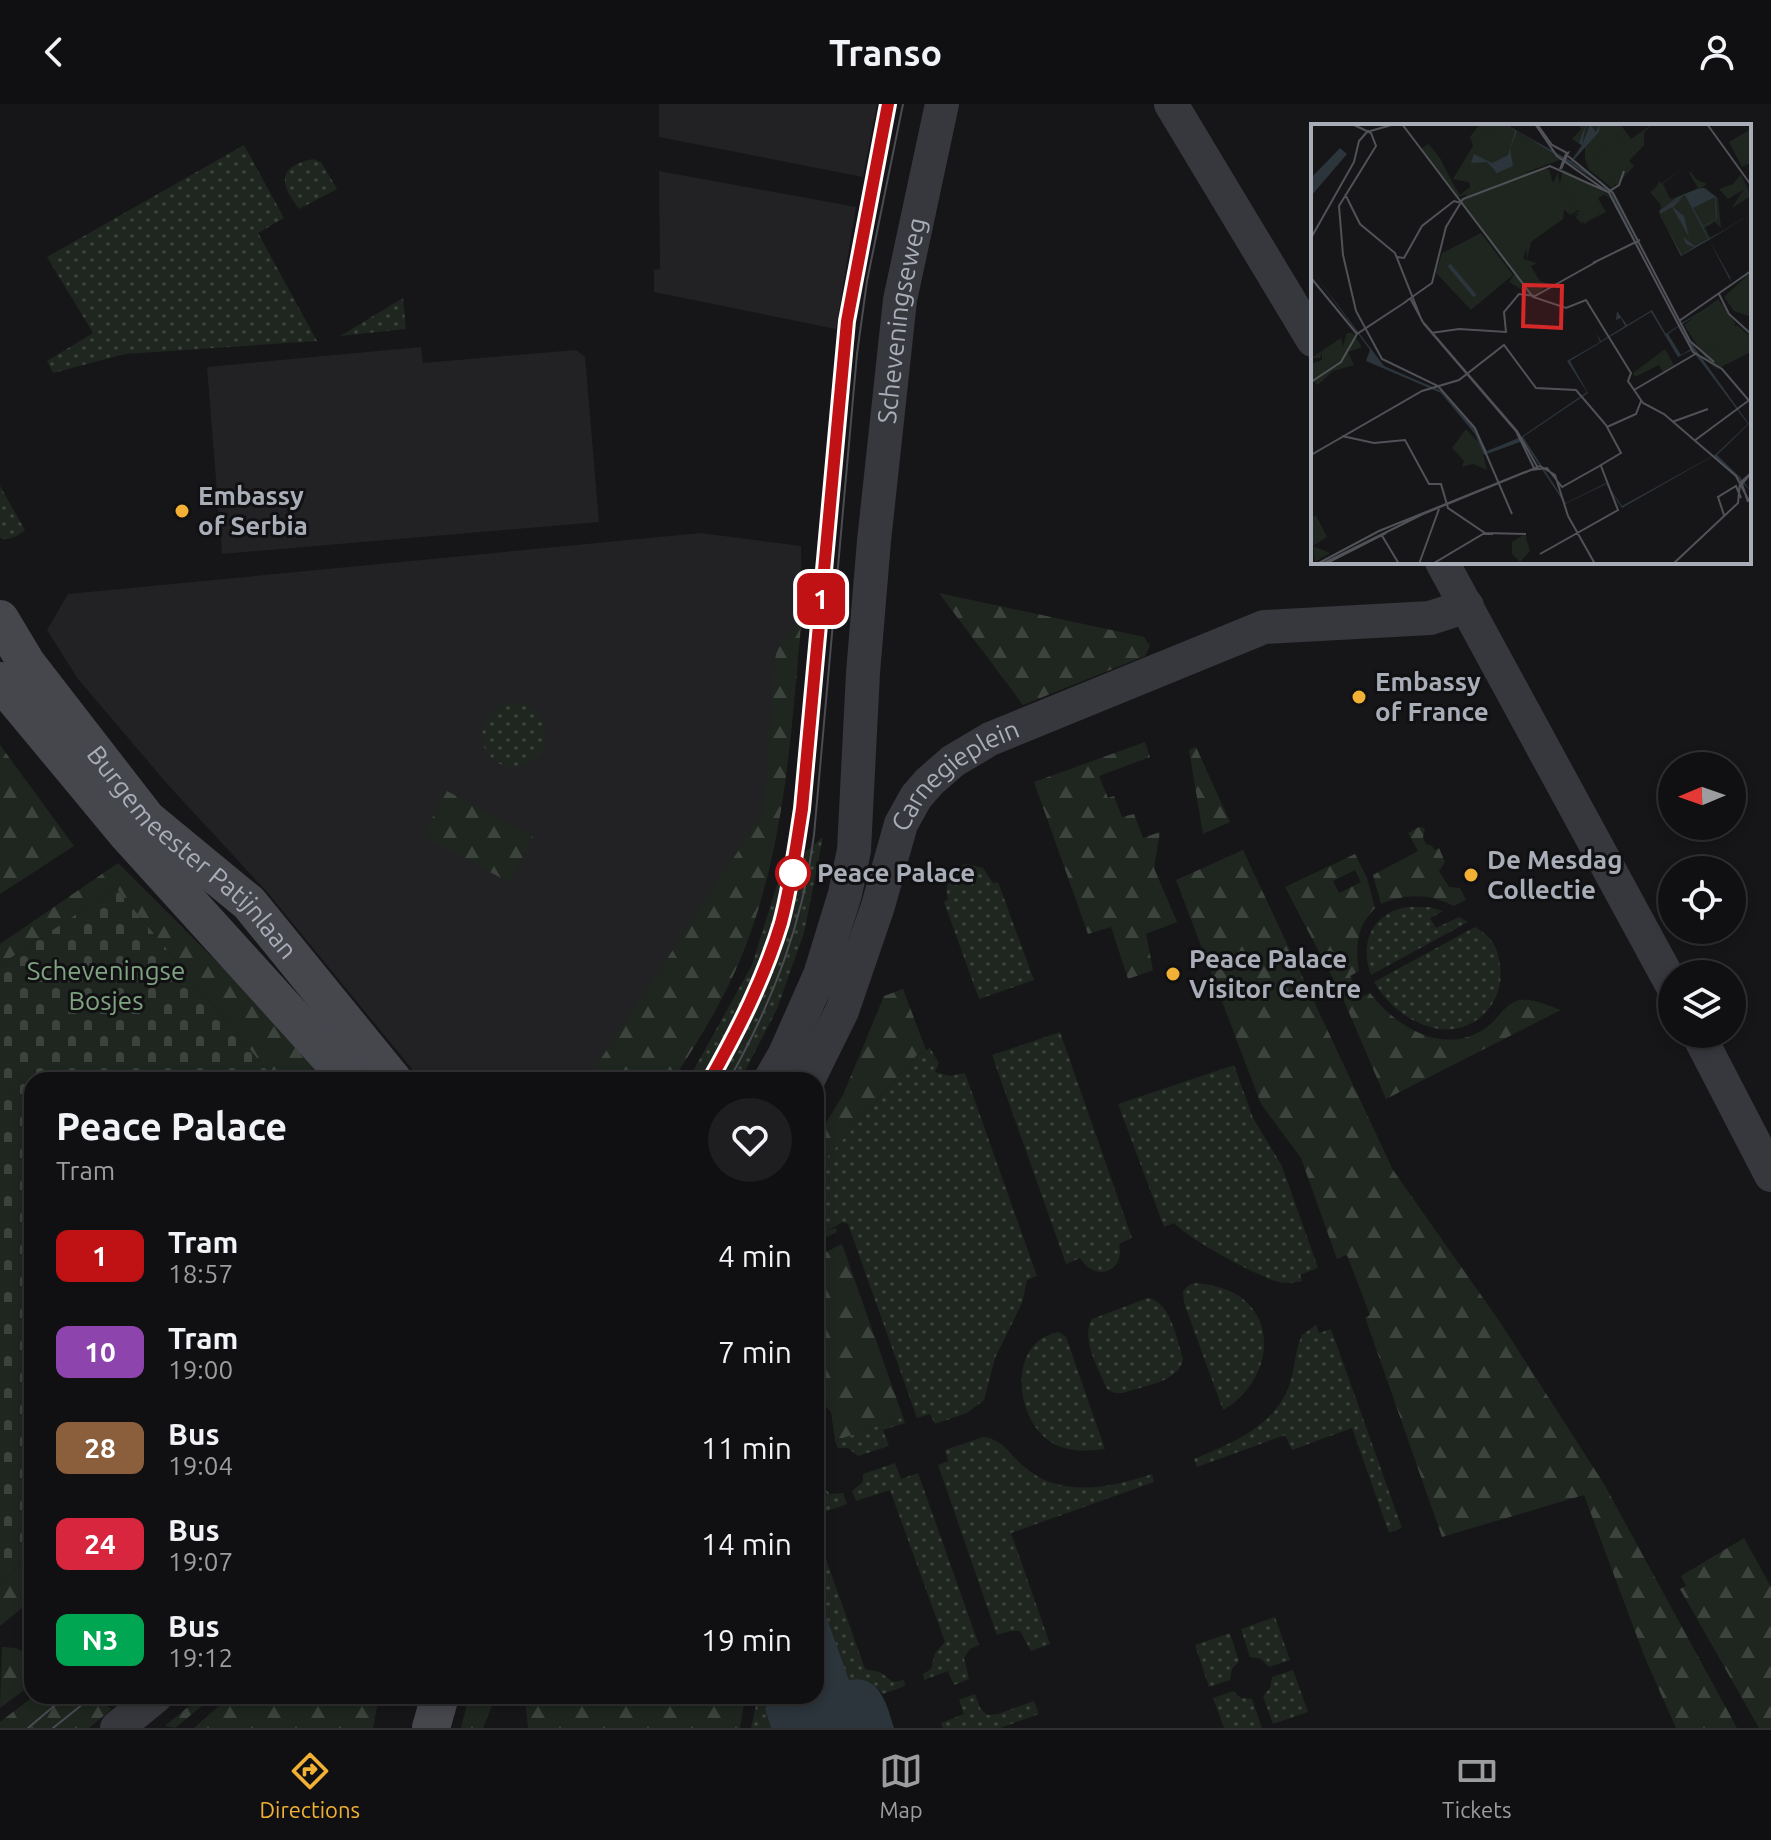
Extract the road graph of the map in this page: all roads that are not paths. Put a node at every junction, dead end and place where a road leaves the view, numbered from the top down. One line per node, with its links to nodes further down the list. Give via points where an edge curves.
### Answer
1 (942, 104): 4 (street, Scheveningseweg, via 900,300)
2 (1171, 104): 3 (street)
3 (1311, 337)
4 (874, 541): 13 (street, Carnegieplein, via 854,850 820,975)
5 (1443, 564): 6 (street)
6 (1467, 606): 9 (street); 14 (street, Carnegieplein, via 1430,618 1264,627 990,739 953,761 916,797 901,824 842,1011)
7 (0, 619): 12 (main road, Burgemeester Patijnlaan, via 27,664 147,819 249,903)
8 (0, 681): 11 (main road, Burgemeester Patijnlaan, via 128,835)
9 (1658, 960)
10 (1705, 1048): 15 (street)
11 (343, 1072)
12 (386, 1072)
13 (775, 1072)
14 (812, 1072)
15 (1771, 1175)
16 (146, 1704): 19 (street)
17 (410, 1704): 20 (main road)
18 (438, 1704): 21 (main road)
19 (117, 1728)
20 (406, 1728)
21 (431, 1728)

